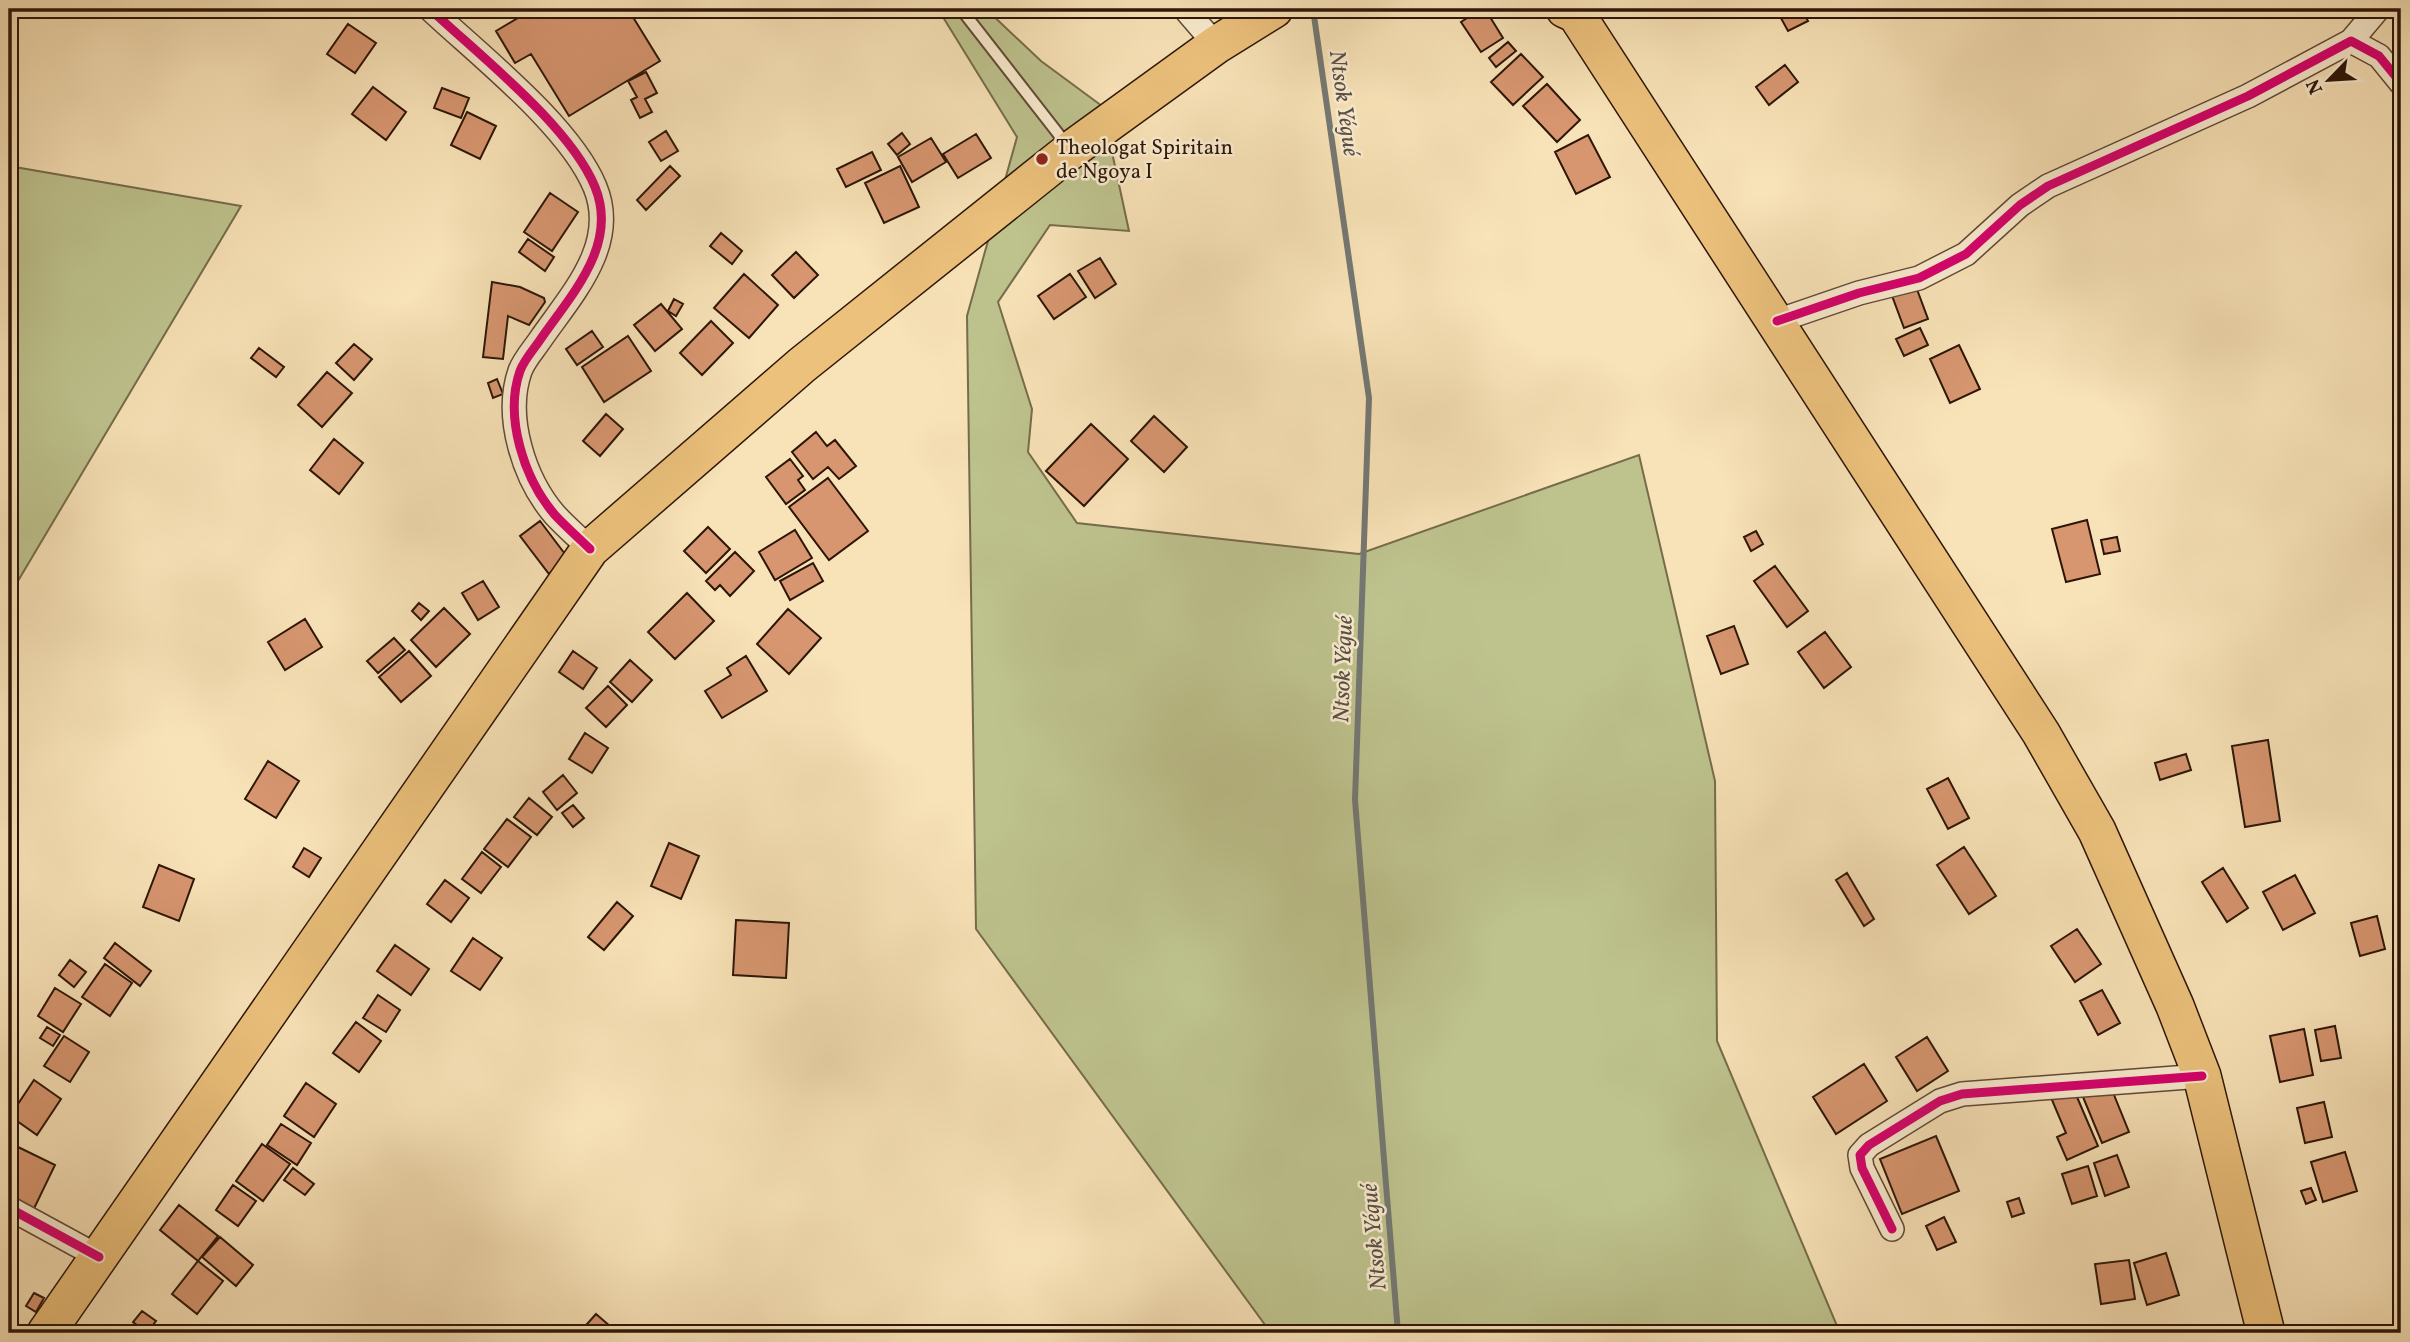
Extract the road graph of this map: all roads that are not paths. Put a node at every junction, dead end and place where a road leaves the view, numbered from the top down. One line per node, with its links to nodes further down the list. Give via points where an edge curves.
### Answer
1 (430, 9): 12 (street, via 558,130 580,155 597,190 602,220 598,251 520,369 514,394 518,439 540,493)
2 (961, 9): 10 (lane)
3 (1185, 9): 8 (street)
4 (1274, 9): 8 (main road)
5 (1565, 9): 11 (main road, via 1576,14)
6 (2378, 9): 7 (street)
7 (2351, 41): 9 (street, via 2379,56); 11 (street, via 2248,96 2048,186 1966,254 1919,278)
8 (1216, 45): 10 (main road)
9 (2401, 83)
10 (1071, 150): 12 (main road, via 802,365)
11 (1777, 321): 13 (main road, via 2041,733 2090,820)
12 (590, 549): 16 (main road)
13 (2202, 1076): 15 (street, via 1980,1092 1940,1101 1860,1155); 18 (main road)
14 (9, 1208): 16 (street)
15 (1892, 1229)
16 (99, 1257): 17 (main road)
17 (46, 1333)
18 (2266, 1333)

